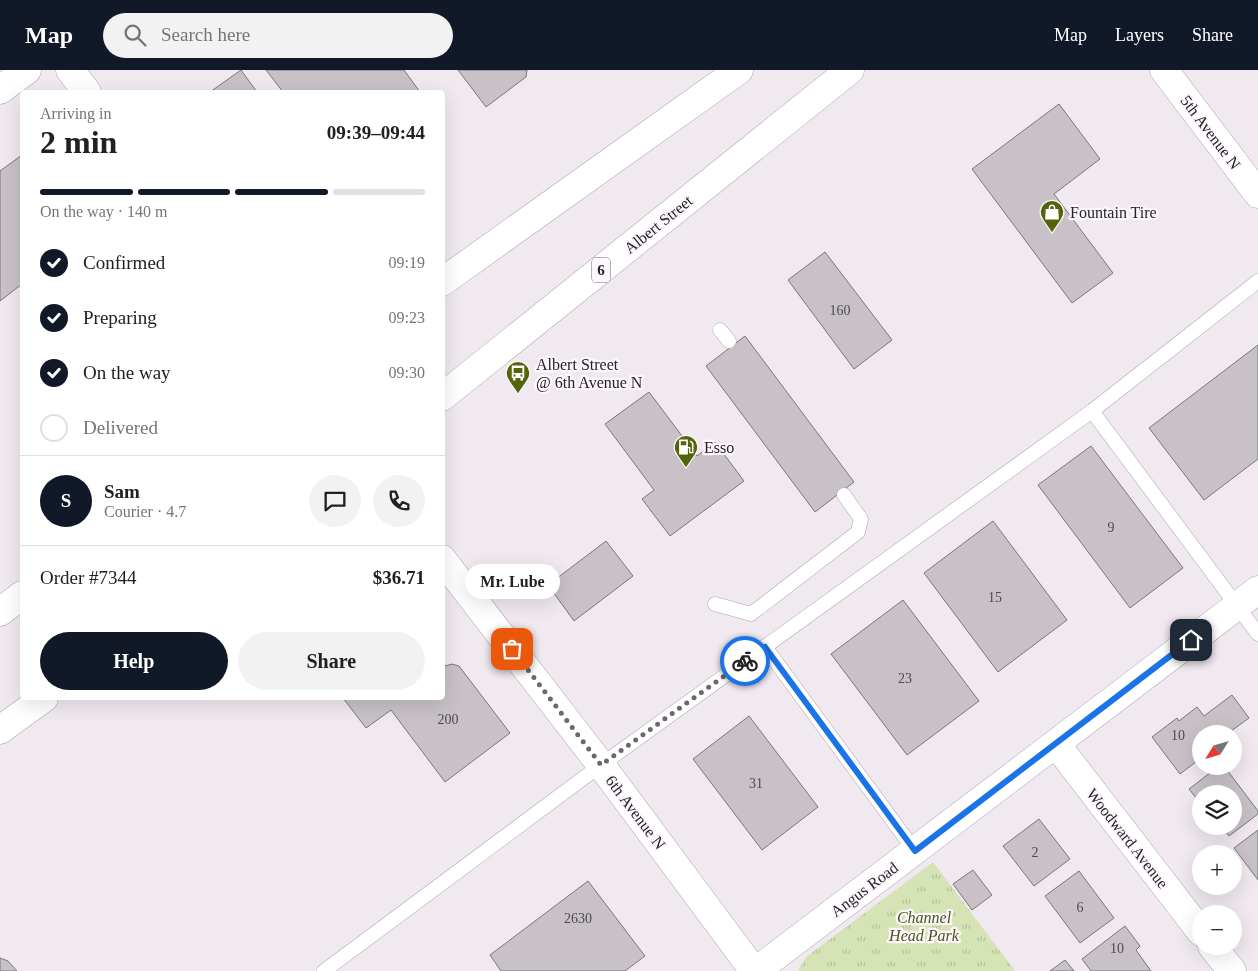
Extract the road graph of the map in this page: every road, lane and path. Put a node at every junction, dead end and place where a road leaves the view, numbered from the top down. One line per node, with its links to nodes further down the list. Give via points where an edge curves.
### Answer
1 (27, 70): 6 (street)
2 (70, 70): 7 (street)
3 (739, 70): 9 (street)
4 (850, 70): 13 (street, Albert Street / 6)
5 (1164, 70): 8 (street, 5th Avenue N)
6 (0, 90)
7 (85, 90)
8 (1258, 194)
9 (445, 280)
10 (1258, 281): 14 (lane)
11 (720, 330): 12 (lane)
12 (729, 341)
13 (445, 395)
14 (1092, 411): 18 (lane); 22 (lane)
15 (844, 494): 19 (lane, via 861,518 858,532 751,614)
16 (445, 563): 26 (street, 6th Avenue N)
17 (20, 597): 20 (street)
18 (1247, 598): 21 (lane); 25 (street, Angus Road)
19 (715, 604)
20 (0, 612)
21 (1258, 634)
22 (765, 647): 26 (lane); 27 (lane)
23 (41, 700): 24 (street)
24 (0, 730)
25 (1056, 744): 27 (street, Angus Road); 28 (street, Woodward Avenue)
26 (601, 765): 30 (lane); 31 (street, 6th Avenue N)
27 (915, 851): 31 (street, Angus Road)
28 (1192, 920)
29 (1219, 955): 32 (street)
30 (324, 971)
31 (755, 971)
32 (1232, 971)

